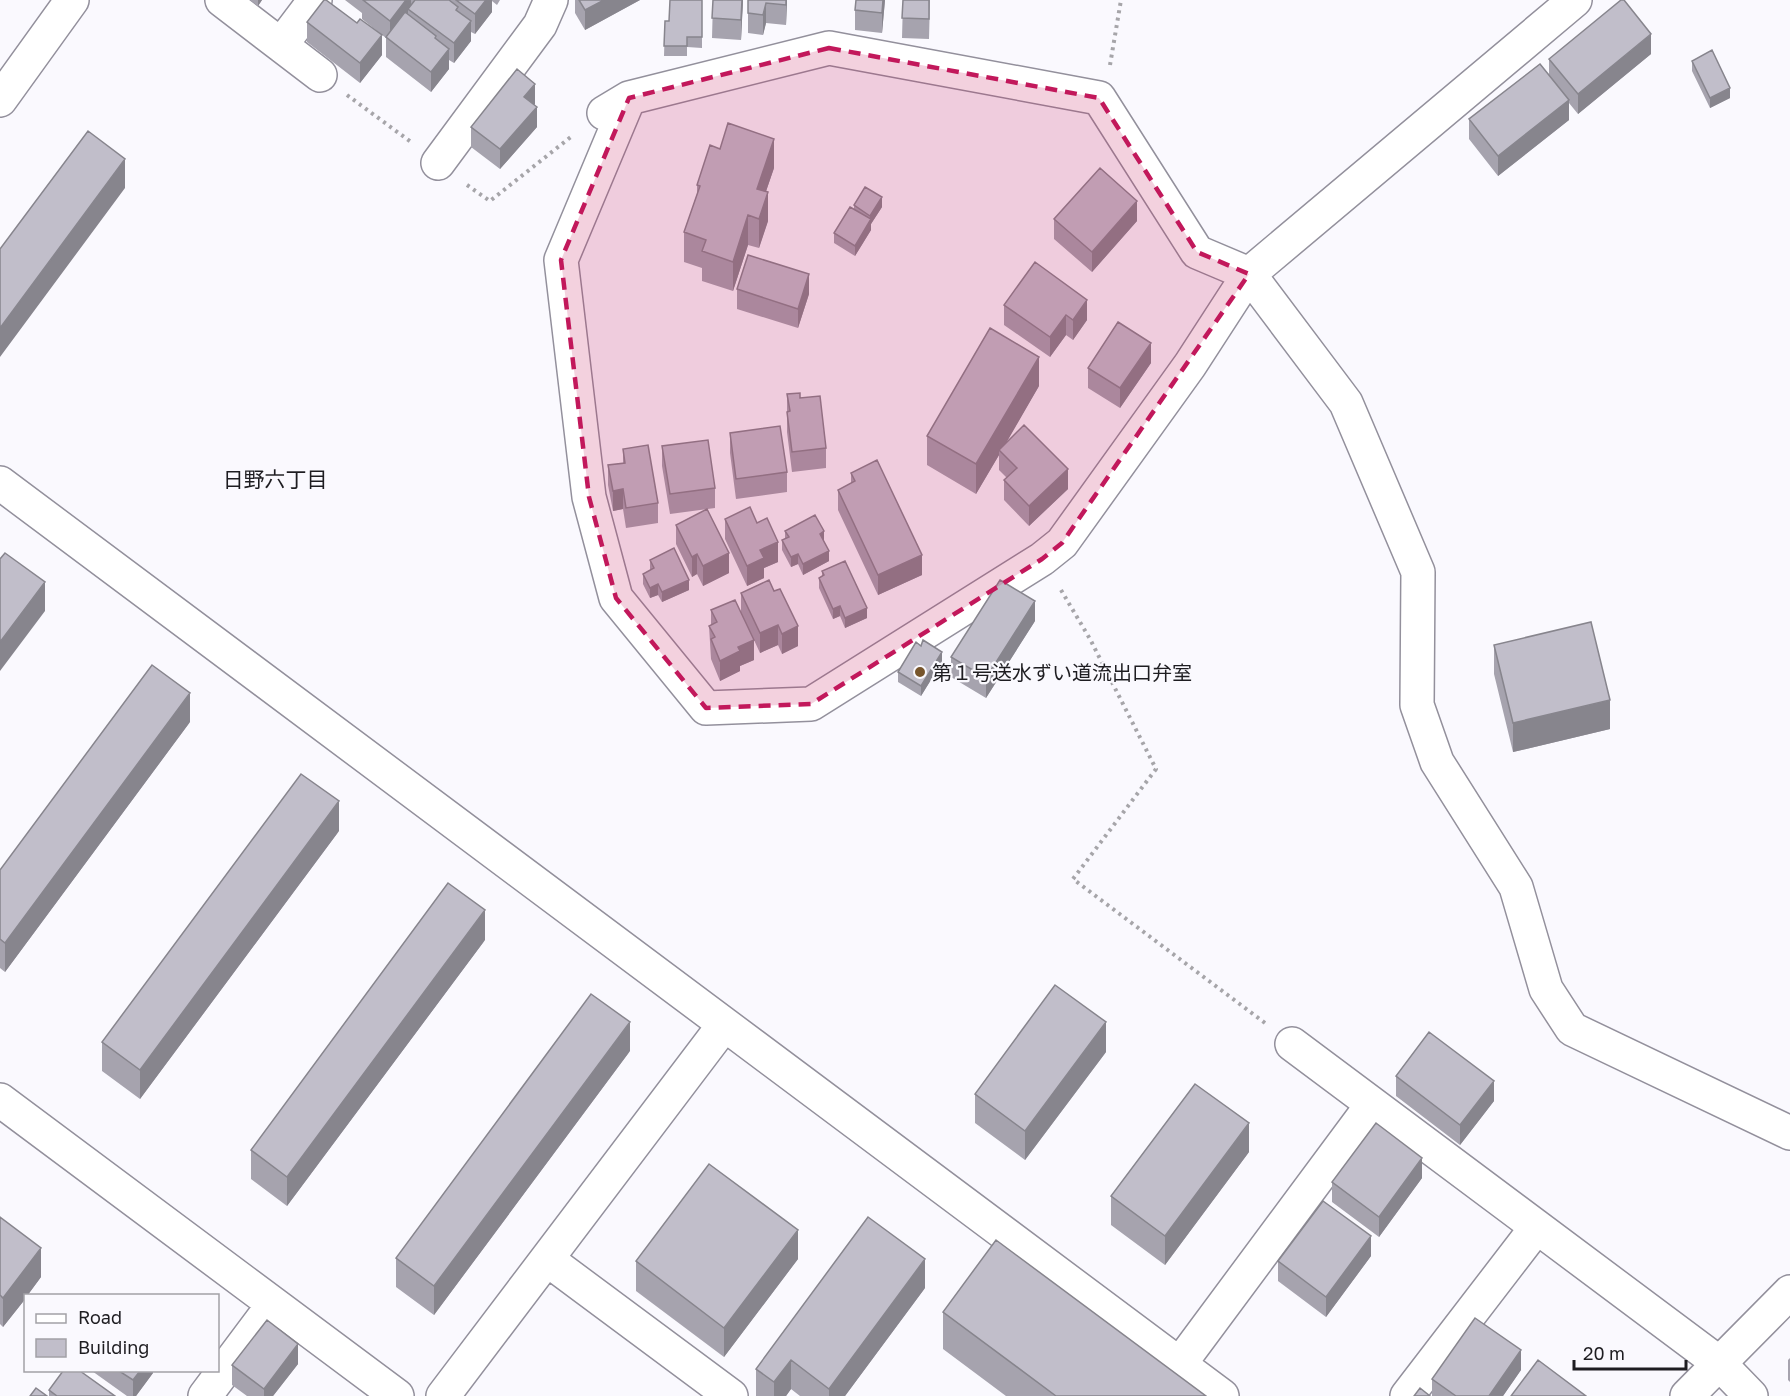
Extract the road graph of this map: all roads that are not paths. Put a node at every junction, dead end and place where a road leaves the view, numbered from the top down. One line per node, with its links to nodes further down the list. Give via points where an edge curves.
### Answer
1 (72, 0): 8 (street)
2 (222, 0): 6 (street)
3 (315, 0): 6 (street)
4 (551, 0): 9 (street, via 540,25)
5 (1575, 0): 10 (street)
6 (281, 45): 7 (street)
7 (320, 75)
8 (0, 100)
9 (426, 154)
10 (1249, 274): 10 (street, via 1197,252 1103,86 829,48 616,105 561,260 589,497 616,598 706,708 811,704 1062,543 1190,365); 16 (street, via 1346,403 1418,572 1417,705 1437,762 1516,887 1546,989 1572,1029)
11 (0, 483): 12 (street)
12 (724, 1025): 18 (street); 22 (street)
13 (1292, 1044): 15 (street)
14 (0, 1100): 20 (street)
15 (1372, 1105): 17 (street); 22 (street)
16 (1790, 1133)
17 (1536, 1228): 21 (street); 28 (street)
18 (548, 1260): 25 (street); 26 (street)
19 (1790, 1292): 21 (street)
20 (273, 1305): 23 (street); 24 (street)
21 (1719, 1363): 29 (street); 30 (street)
22 (1179, 1365): 27 (street)
23 (206, 1396)
24 (397, 1396)
25 (443, 1396)
26 (731, 1396)
27 (1221, 1396)
28 (1407, 1396)
29 (1687, 1396)
30 (1751, 1396)

